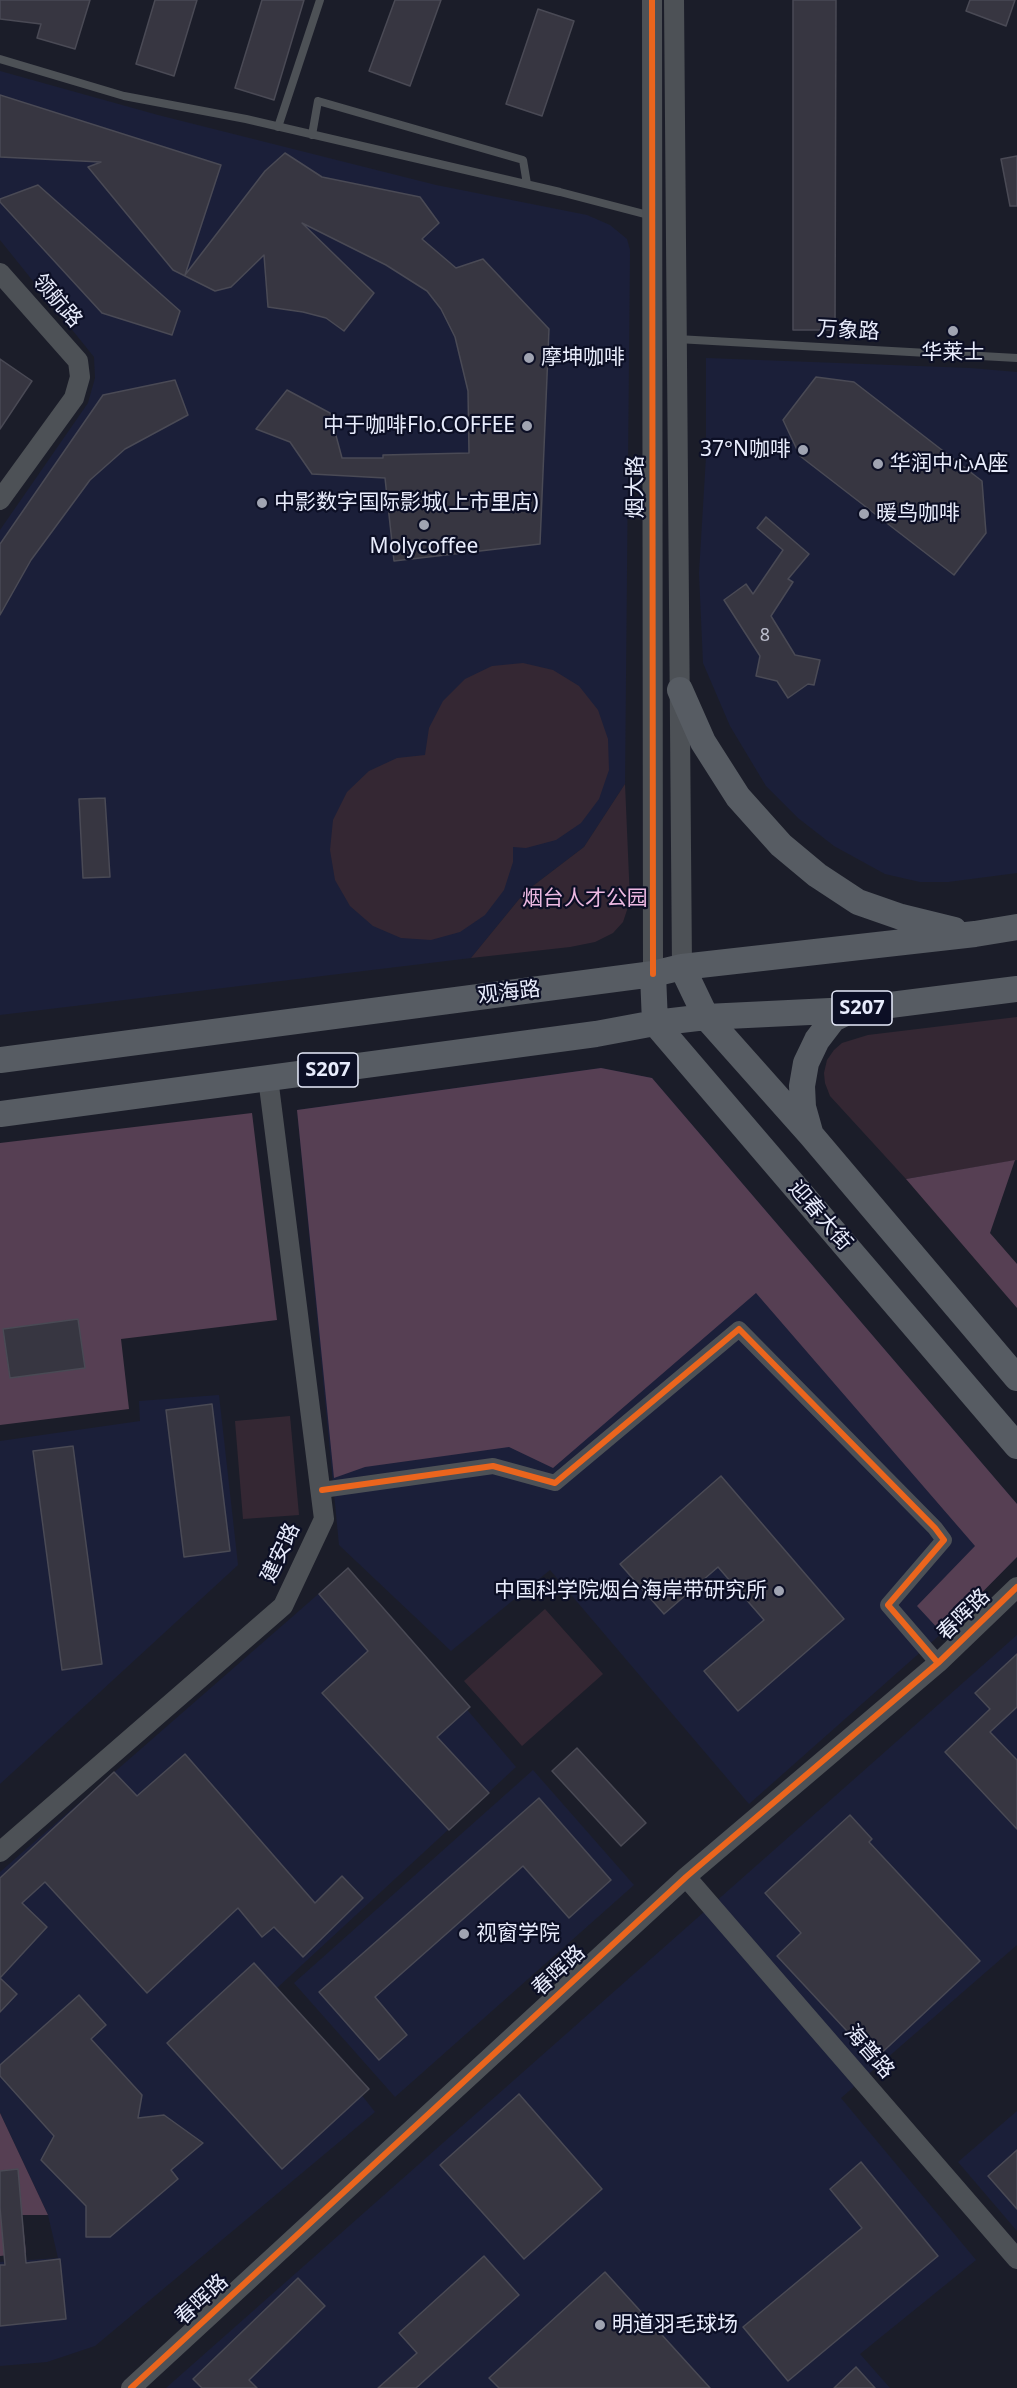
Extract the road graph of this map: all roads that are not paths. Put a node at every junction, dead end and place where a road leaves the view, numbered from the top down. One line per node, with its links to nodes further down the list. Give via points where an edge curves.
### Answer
1 (320, 0): 5 (lane)
2 (652, 0): 8 (street, 烟大路)
3 (674, 0): 10 (street, 烟大路)
4 (0, 59): 5 (lane, via 124,96)
5 (278, 127): 6 (lane)
6 (312, 135): 7 (lane); 7 (lane, via 318,101 523,160)
7 (527, 184): 8 (lane)
8 (652, 216): 17 (street, 烟大路)
9 (0, 273): 12 (street, 领航路, via 78,361 80,377 74,398)
10 (677, 339): 11 (lane, 万象路); 13 (street, 烟大路)
11 (1017, 358)
12 (0, 500)
13 (680, 690): 15 (main road, via 703,742 738,797 781,845 817,875 858,902 901,917); 16 (street, 烟大路)
14 (1017, 927): 15 (main road, 观海路)
15 (975, 934): 16 (main road, 观海路)
16 (682, 967): 17 (main road, 观海路); 20 (main road)
17 (653, 974): 21 (main road); 22 (main road, 观海路)
18 (1017, 989): 19 (main road, S207)
19 (851, 1010): 20 (main road, S207); 25 (main road, via 833,1019 806,1063 803,1107)
20 (706, 1017): 21 (main road, S207); 25 (main road)
21 (656, 1023): 23 (main road, S207); 27 (main road, 迎春大街)
22 (0, 1060)
23 (268, 1078): 24 (main road, S207); 28 (street, 建安路)
24 (0, 1114)
25 (812, 1136): 26 (main road)
26 (1017, 1378)
27 (1017, 1446)
28 (322, 1490): 30 (street, via 493,1466 555,1483 739,1329 944,1540 888,1605); 31 (street, 建安路, via 324,1519 283,1606)
29 (1017, 1587): 30 (street, 春晖路)
30 (938, 1663): 32 (street, 春晖路)
31 (0, 1852)
32 (686, 1877): 33 (street, 海普路); 34 (street, 春晖路)
33 (1017, 2259)
34 (131, 2388)

